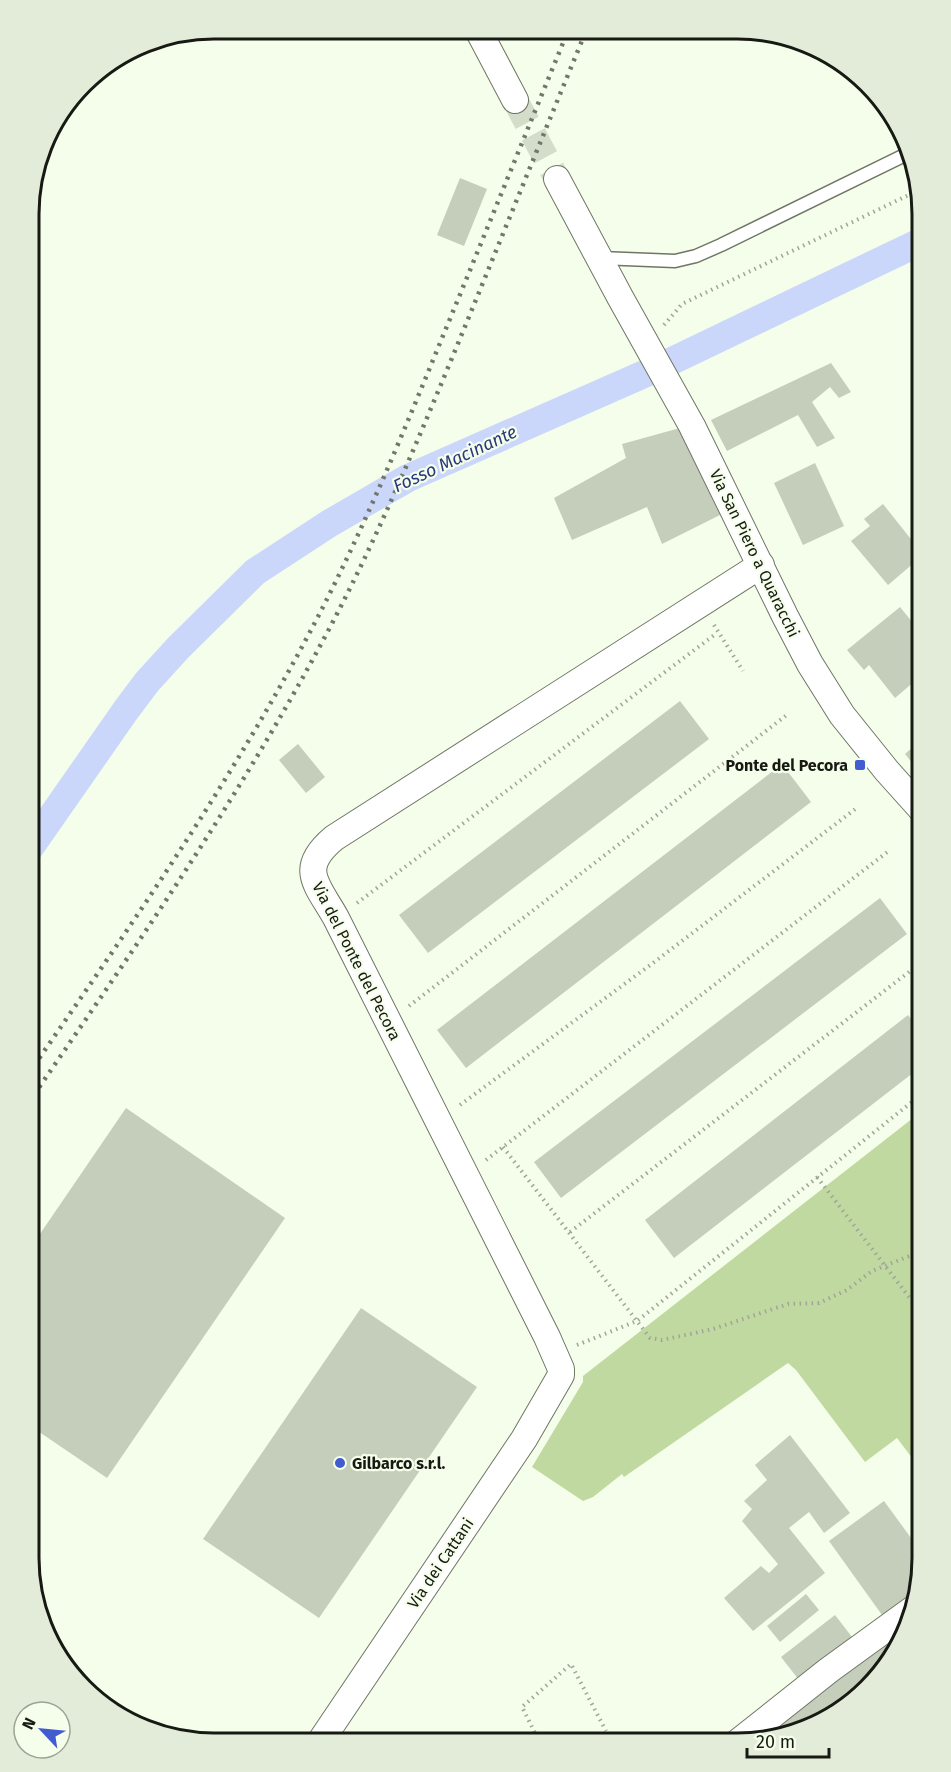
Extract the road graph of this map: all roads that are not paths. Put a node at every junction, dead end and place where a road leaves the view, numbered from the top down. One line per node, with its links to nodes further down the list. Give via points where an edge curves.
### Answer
1 (483, 39): 2 (street)
2 (515, 100)
3 (903, 156): 5 (lane, via 696,256 675,261)
4 (557, 178): 5 (street, Via San Piero a Quaracchi)
5 (600, 258): 6 (street, Via San Piero a Quaracchi, via 692,426)
6 (761, 565): 7 (street, Via San Piero a Quaracchi, via 795,636 842,715); 8 (street, Via del Ponte del Pecora, via 334,838 315,857 314,879 547,1337 561,1369)
7 (912, 799)
8 (558, 1382): 11 (street, Via dei Cattani, via 524,1439)
9 (902, 1617): 10 (street)
10 (750, 1732)
11 (326, 1733)

